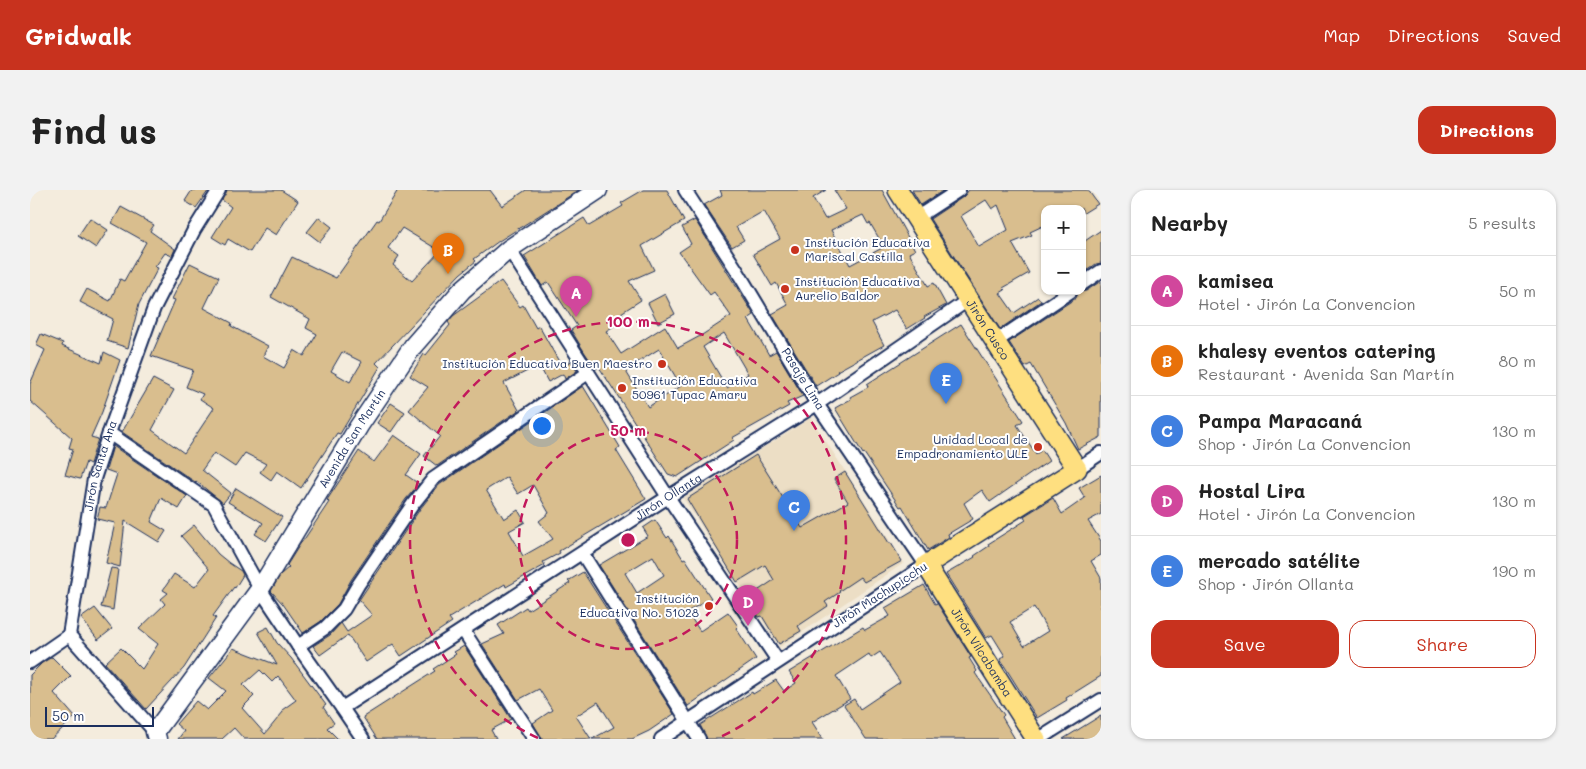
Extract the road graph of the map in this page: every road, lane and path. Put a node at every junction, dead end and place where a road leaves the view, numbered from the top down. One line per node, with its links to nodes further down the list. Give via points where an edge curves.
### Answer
1 (219, 190): 15 (street, Jirón Santa Ana, via 194,230 154,308)
2 (598, 190): 7 (main road, Avenida San Martín)
3 (685, 190): 14 (street, Pasaje Lima)
4 (898, 190): 6 (main road, Jirón Cusco)
5 (960, 190): 6 (street)
6 (916, 218): 11 (main road, Jirón Cusco)
7 (509, 249): 13 (street); 21 (main road, Avenida San Martín, via 462,290 413,346 359,426)
8 (1101, 271): 9 (street)
9 (1086, 281)
10 (1065, 295): 12 (street)
11 (968, 300): 12 (main road, Jirón Cusco); 14 (street, Jirón Ollanta)
12 (995, 342): 17 (main road, Jirón Cusco)
13 (588, 373): 18 (street); 24 (street, via 433,479 396,528 344,609 325,628)
14 (817, 404): 18 (street, Jirón Ollanta); 20 (street, Pasaje Lima)
15 (109, 433): 21 (street, via 214,505); 23 (street, Jirón Santa Ana, via 94,479)
16 (1101, 454): 17 (street, Jirón Machupicchu)
17 (1077, 469): 20 (main road, Jirón Machupicchu)
18 (668, 497): 19 (street, Jirón Ollanta); 25 (street)
19 (582, 553): 22 (street, Jirón Ollanta); 29 (street)
20 (926, 565): 25 (street, Jirón Machupicchu); 35 (main road, Jirón Vilcabamba)
21 (260, 589): 24 (street); 30 (main road, Avenida San Martín)
22 (463, 630): 28 (street, Jirón Ollanta); 32 (street)
23 (69, 635): 26 (street); 30 (street)
24 (298, 646): 28 (street)
25 (778, 661): 29 (street, Jirón Machupicchu)
26 (30, 662)
27 (1101, 700): 35 (street)
28 (342, 708): 31 (street)
29 (688, 722): 33 (street, Jirón Machupicchu); 34 (street)
30 (156, 736)
31 (363, 739)
32 (534, 739)
33 (661, 739)
34 (699, 739)
35 (1038, 739)

